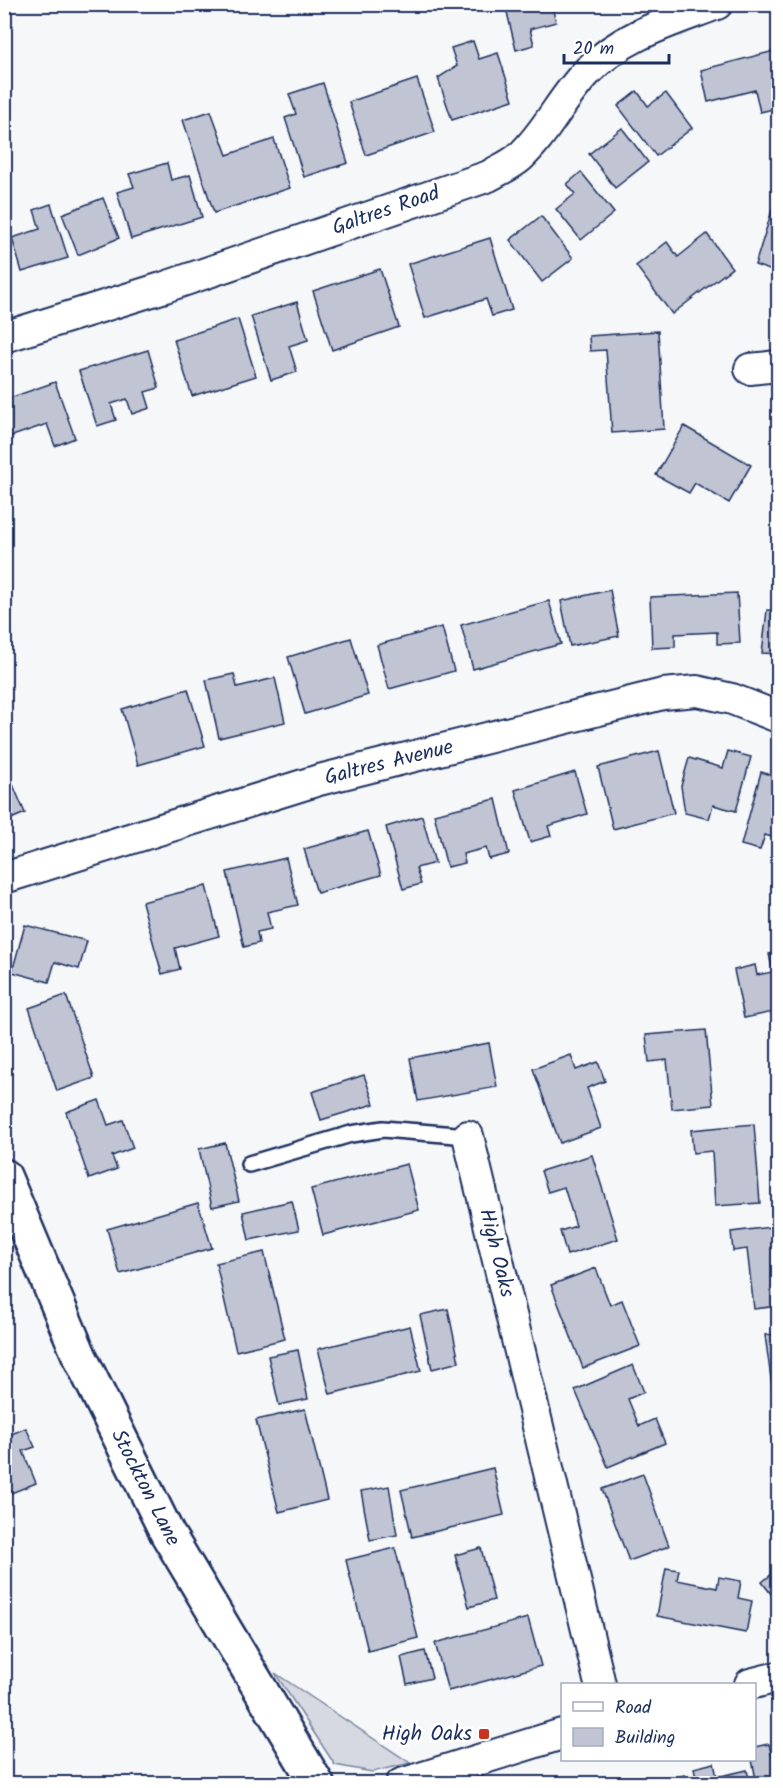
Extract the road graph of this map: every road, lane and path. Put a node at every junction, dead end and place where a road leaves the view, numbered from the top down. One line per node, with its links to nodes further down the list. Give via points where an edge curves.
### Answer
1 (717, 4): 2 (street, Galtres Road, via 624,42 588,70 538,139 518,159 489,176 165,287)
2 (4, 337)
3 (778, 717): 4 (street, Galtres Avenue, via 732,699 697,691 663,694 319,780)
4 (4, 878)
5 (468, 1137): 6 (lane, via 383,1129 351,1134); 9 (street, High Oaks)
6 (249, 1164)
7 (4, 1176): 12 (street, Stockton Lane, via 79,1355 167,1533)
8 (778, 1677): 10 (street)
9 (600, 1683)
10 (754, 1683)
11 (561, 1734): 13 (street)
12 (317, 1784)
13 (400, 1784)

